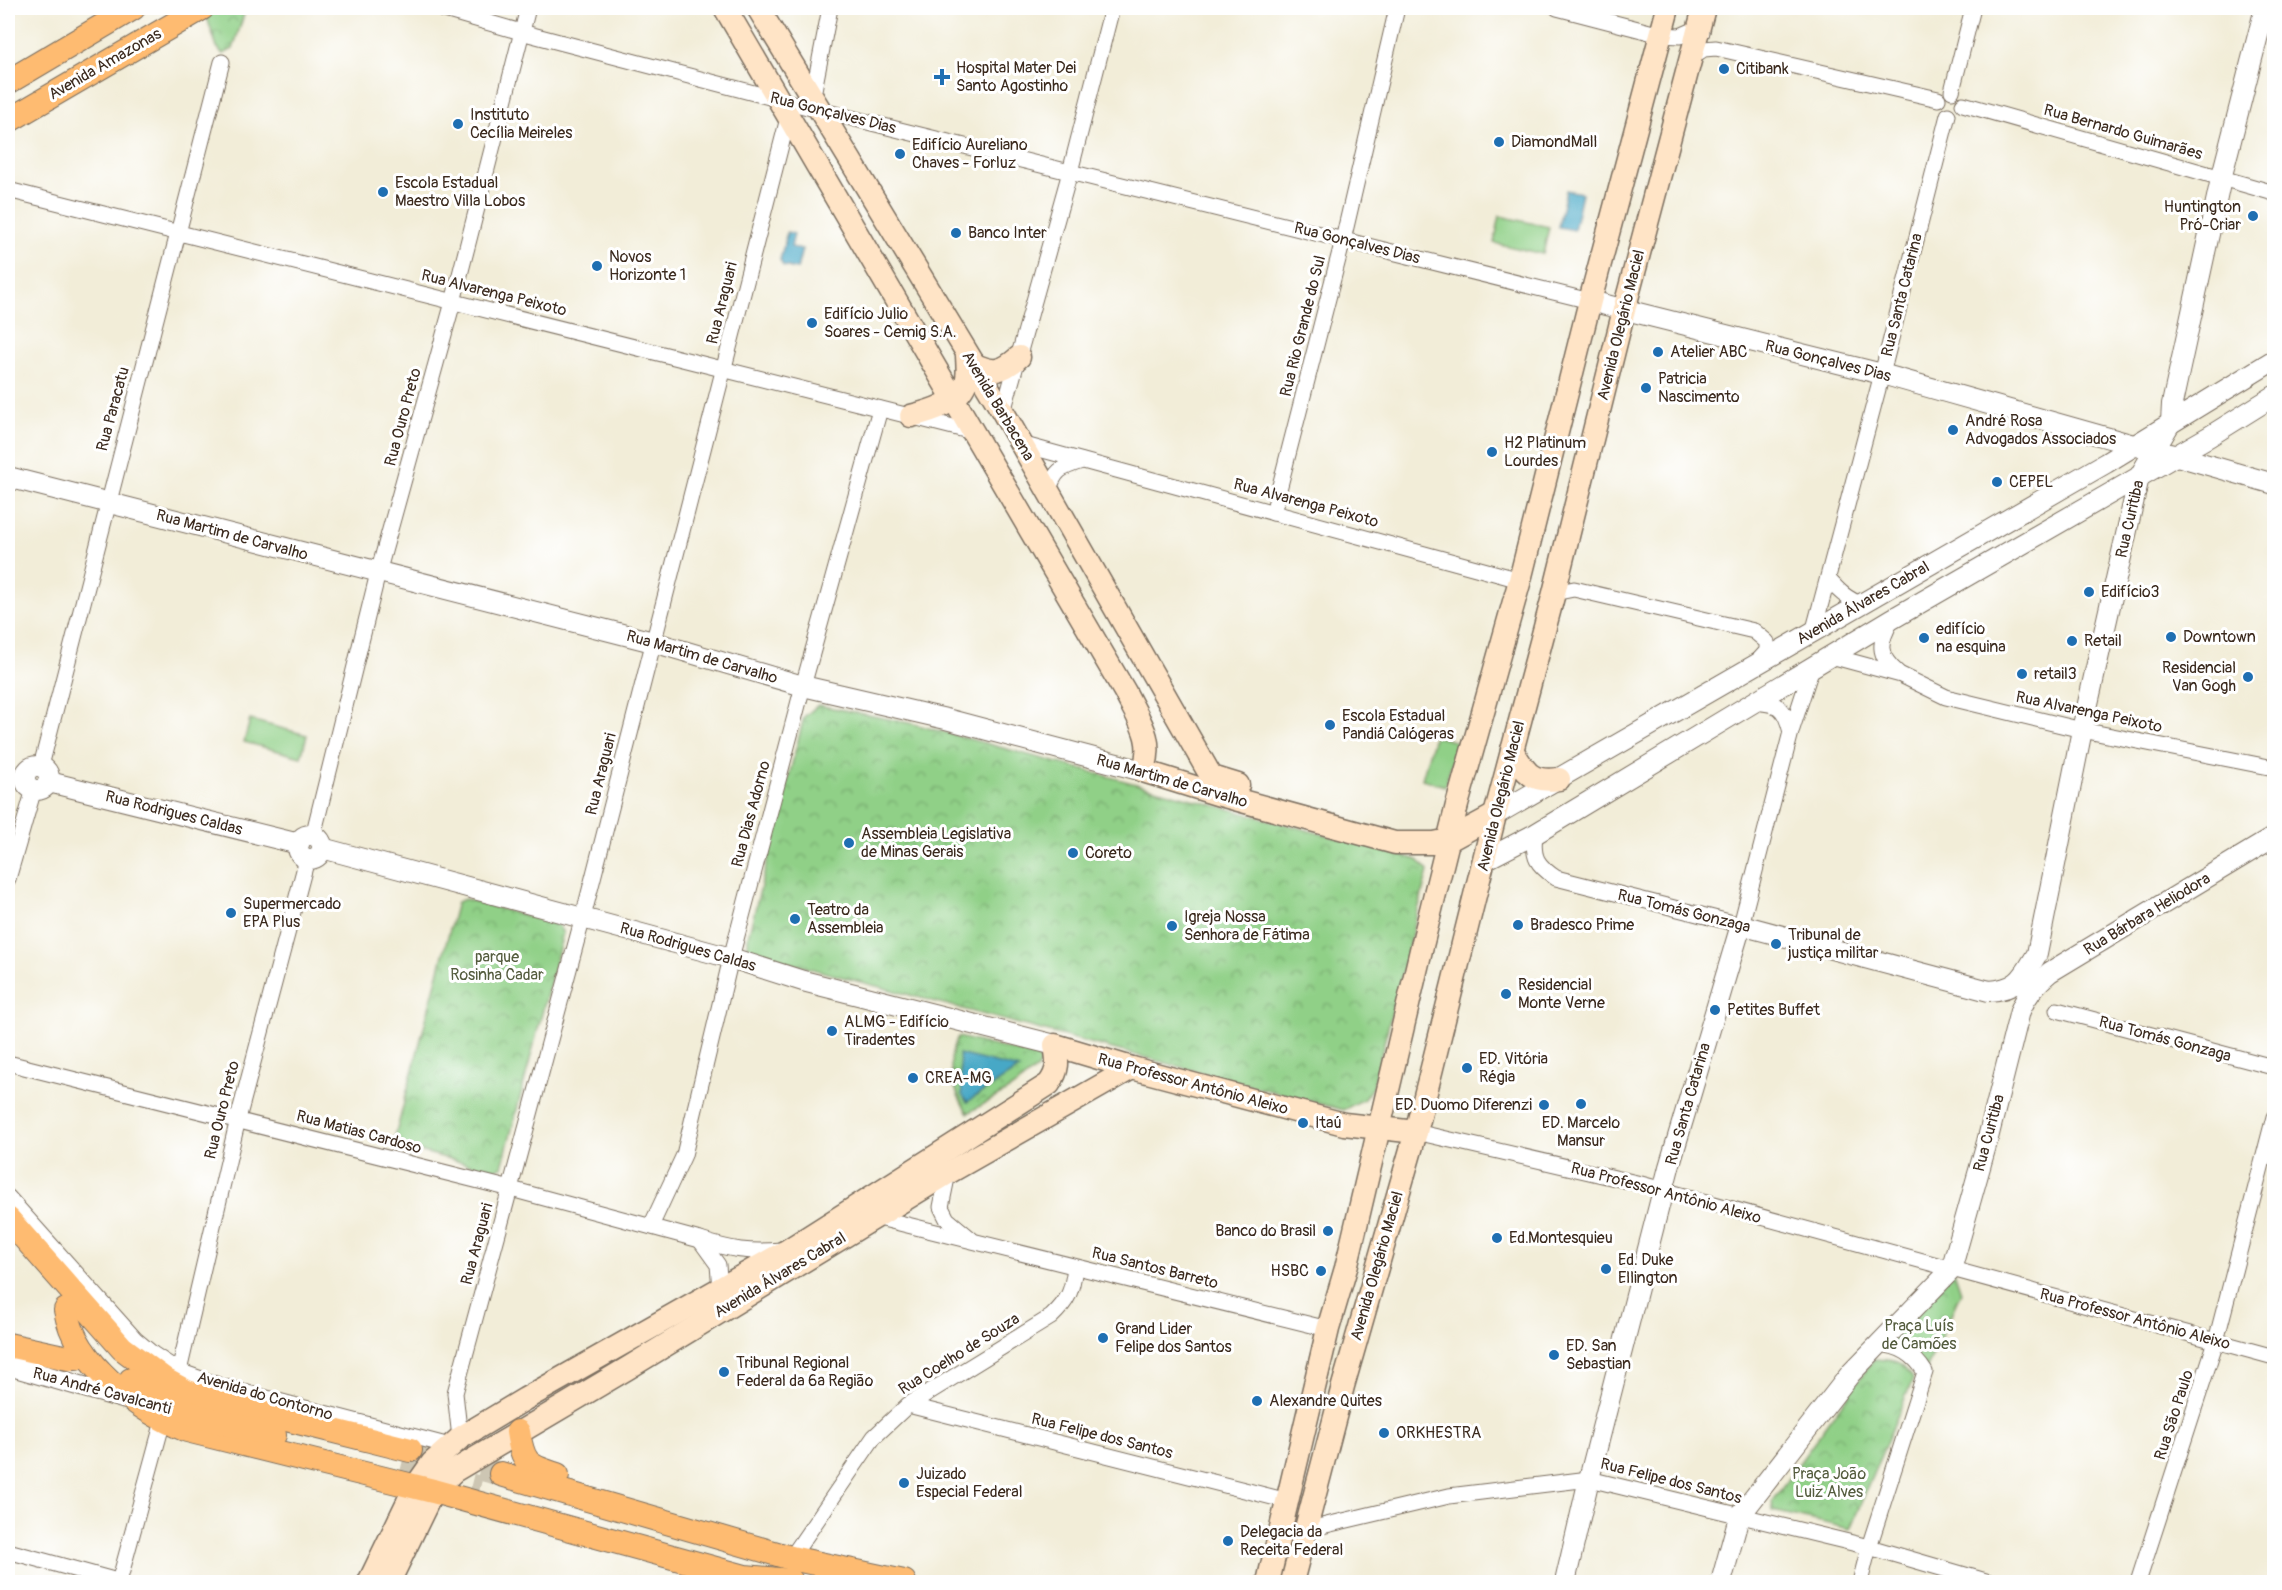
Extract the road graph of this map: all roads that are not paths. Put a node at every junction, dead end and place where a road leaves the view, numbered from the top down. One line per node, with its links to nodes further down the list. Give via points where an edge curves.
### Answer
1 (133, 8): 20 (main road, Avenida Amazonas)
2 (202, 8): 28 (main road, Avenida Amazonas)
3 (438, 8): 15 (street, Rua Gonçalves Dias)
4 (528, 8): 15 (street, Rua Ouro Preto)
5 (725, 8): 22 (main road, Avenida Barbacena)
6 (758, 8): 25 (main road, Avenida Barbacena)
7 (830, 8): 25 (street)
8 (1112, 8): 29 (street)
9 (1397, 8): 34 (street, Rua Rio Grande do Sul)
10 (1557, 8): 16 (street)
11 (1668, 8): 16 (main road, Avenida Olegário Maciel)
12 (1973, 8): 21 (street)
13 (2265, 8): 30 (street)
14 (1701, 18): 16 (street, via 1680,36); 17 (street); 18 (main road, Avenida Olegário Maciel)
15 (521, 32): 22 (street, Rua Gonçalves Dias); 36 (street, Rua Ouro Preto)
16 (1661, 35): 35 (main road, Avenida Olegário Maciel)
17 (1716, 48): 18 (street, via 1704,49); 23 (street)
18 (1691, 57): 37 (main road, Avenida Olegário Maciel)
19 (222, 62): 33 (street, Rua Paracatu)
20 (8, 82)
21 (1952, 91): 23 (street, via 1942,93); 24 (street)
22 (777, 99): 25 (street, Rua Gonçalves Dias); 27 (main road, Avenida Barbacena)
23 (1938, 99): 26 (street, via 1938,106)
24 (1963, 104): 26 (street, via 1955,115); 30 (street, Rua Bernardo Guimarães)
25 (815, 105): 27 (main road); 29 (street, Rua Gonçalves Dias); 39 (main road, Avenida Barbacena)
26 (1948, 115): 42 (street, Rua Santa Catarina)
27 (788, 118): 41 (street, Rua Araguari); 44 (main road, Avenida Barbacena)
28 (8, 121)
29 (1070, 172): 34 (street, Rua Gonçalves Dias); 38 (street)
30 (2221, 179): 32 (street, Rua Bernardo Guimarães); 48 (street)
31 (8, 190): 33 (street, Rua Alvarenga Peixoto)
32 (2274, 193)
33 (178, 231): 36 (street, Rua Alvarenga Peixoto); 59 (street, Rua Paracatu)
34 (1343, 240): 35 (street, Rua Gonçalves Dias); 61 (street, Rua Rio Grande do Sul)
35 (1590, 301): 37 (street, Rua Gonçalves Dias); 66 (main road, Avenida Olegário Maciel)
36 (453, 302): 41 (street, Rua Alvarenga Peixoto); 63 (street, Rua Ouro Preto)
37 (1624, 310): 42 (street, Rua Gonçalves Dias); 67 (main road, Avenida Olegário Maciel)
38 (1019, 357): 39 (main road, via 997,371 986,370); 46 (street)
39 (970, 359): 44 (main road, via 966,383); 46 (main road, Avenida Barbacena)
40 (2274, 360): 48 (street, Avenida Álvares Cabral)
41 (723, 370): 45 (street, Rua Alvarenga Peixoto); 71 (street, Rua Araguari)
42 (1882, 374): 52 (street, Rua Gonçalves Dias); 65 (street, Rua Santa Catarina)
43 (2274, 396): 50 (street, Avenida Álvares Cabral)
44 (953, 399): 47 (main road, via 934,411); 49 (main road, Avenida Barbacena)
45 (880, 409): 47 (street, Rua Alvarenga Peixoto); 78 (street, Rua Dias Adorno)
46 (1003, 412): 51 (main road, Avenida Barbacena)
47 (911, 416): 49 (street, Rua Alvarenga Peixoto)
48 (2171, 422): 50 (street); 52 (street, Avenida Álvares Cabral)
49 (973, 432): 60 (main road, Avenida Barbacena)
50 (2207, 438): 53 (street, Avenida Álvares Cabral)
51 (1021, 444): 54 (street, Rua Alvarenga Peixoto); 58 (main road, Avenida Barbacena)
52 (2145, 448): 53 (street, Rua Gonçalves Dias); 56 (street, Rua Curitiba); 68 (street, Avenida Álvares Cabral)
53 (2176, 455): 56 (street, Avenida Álvares Cabral); 57 (street, Rua Gonçalves Dias)
54 (1082, 461): 58 (street, via 1062,467); 61 (street, Rua Alvarenga Peixoto)
55 (8, 477): 59 (street, Rua Martim de Carvalho)
56 (2139, 477): 69 (street, Avenida Álvares Cabral); 80 (street, Rua Curitiba)
57 (2274, 484)
58 (1048, 492): 60 (main road, via 1039,503); 62 (main road, Avenida Barbacena)
59 (108, 502): 63 (street, Rua Martim de Carvalho); 85 (street, Rua Paracatu)
60 (1018, 510): 64 (main road, Avenida Barbacena)
61 (1273, 513): 66 (street, Rua Alvarenga Peixoto)
62 (1085, 556): 64 (main road, via 1068,560); 74 (main road, Avenida Barbacena)
63 (378, 573): 71 (street, Rua Martim de Carvalho); 93 (street, Rua Ouro Preto)
64 (1055, 573): 77 (main road, Avenida Barbacena)
65 (1828, 579): 68 (street, via 1843,595); 70 (street, Rua Santa Catarina)
66 (1520, 580): 91 (main road, Avenida Olegário Maciel)
67 (1554, 593): 75 (street, via 1574,589 1754,631 1767,642 1767,651); 82 (main road, Avenida Olegário Maciel)
68 (1862, 604): 70 (street, Avenida Álvares Cabral)
69 (1892, 619): 72 (street, Avenida Álvares Cabral); 76 (street, Rua Alvarenga Peixoto, via 1881,640 1882,651 1886,663)
70 (1813, 633): 75 (street, Avenida Álvares Cabral)
71 (652, 642): 78 (street, Rua Martim de Carvalho); 96 (street, Rua Araguari)
72 (1831, 656): 73 (street, Avenida Álvares Cabral); 76 (street, Rua Alvarenga Peixoto)
73 (1812, 667): 79 (street, Avenida Álvares Cabral); 81 (street, Rua Santa Catarina)
74 (1149, 668): 77 (main road, via 1133,673); 86 (main road, Avenida Barbacena)
75 (1751, 668): 87 (street, Avenida Álvares Cabral)
76 (1901, 675): 80 (street, Rua Alvarenga Peixoto, via 1946,698)
77 (1120, 684): 84 (main road, Avenida Barbacena, via 1148,739 1148,761)
78 (803, 686): 84 (street, Rua Martim de Carvalho); 99 (street, Rua Dias Adorno)
79 (1752, 702): 81 (street, via 1781,707); 89 (street, Avenida Álvares Cabral)
80 (2082, 730): 83 (street, Rua Alvarenga Peixoto); 98 (street, Rua Curitiba)
81 (1791, 732): 97 (street, Rua Santa Catarina)
82 (1512, 750): 87 (main road, via 1532,777 1543,781); 88 (main road, Avenida Olegário Maciel)
83 (2274, 768)
84 (1143, 771): 92 (main road, Rua Martim de Carvalho)
85 (31, 776): 93 (street, Rua Rodrigues Caldas); 95 (street, Rua Paracatu)
86 (1212, 777): 92 (main road, Rua Martim de Carvalho, via 1374,824)
87 (1559, 779): 88 (street, Avenida Álvares Cabral)
88 (1495, 815): 91 (main road, Avenida Álvares Cabral); 94 (main road, Avenida Olegário Maciel)
89 (1535, 834): 94 (street, Avenida Álvares Cabral); 97 (street, Rua Tomás Gonzaga, via 1536,859 1556,878)
90 (2274, 837): 100 (street, Rua Bárbara Heliodora)
91 (1449, 840): 92 (main road, Rua Martim de Carvalho); 110 (main road, Avenida Olegário Maciel)
92 (1395, 843)
93 (310, 847): 96 (street, Rua Rodrigues Caldas); 109 (street, Rua Ouro Preto)
94 (1485, 860): 111 (main road, Avenida Olegário Maciel)
95 (8, 879)
96 (583, 917): 99 (street, Rua Rodrigues Caldas); 113 (street, Rua Araguari)
97 (1741, 925): 101 (street, Rua Tomás Gonzaga, via 1989,991); 114 (street, Rua Santa Catarina)
98 (2037, 954): 100 (street, via 2039,964); 101 (street, Rua Curitiba, via 2024,977)
99 (731, 958): 104 (street, Rua Rodrigues Caldas, via 803,981); 119 (street, Rua Dias Adorno, via 684,1155)
100 (2050, 972): 102 (street, Rua Bárbara Heliodora)
101 (2003, 990)
102 (2026, 997): 125 (street, Rua Curitiba)
103 (2057, 1010): 107 (street, Rua Tomás Gonzaga)
104 (1055, 1045): 106 (main road, Rua Professor Antônio Aleixo); 116 (main road, Avenida Álvares Cabral, via 1059,1063 1048,1084)
105 (8, 1063): 109 (street, Rua Matias Cardoso)
106 (1132, 1068): 110 (main road, Rua Professor Antônio Aleixo, via 1344,1124); 112 (main road, Avenida Álvares Cabral)
107 (2274, 1070)
108 (2274, 1117): 129 (street, Rua São Paulo)
109 (238, 1119): 113 (street, Rua Matias Cardoso); 137 (street, Rua Ouro Preto)
110 (1379, 1129): 111 (main road, Rua Professor Antônio Aleixo); 128 (main road, Avenida Olegário Maciel)
111 (1416, 1132): 114 (street, Rua Professor Antônio Aleixo); 138 (main road, Avenida Olegário Maciel)
112 (948, 1173): 117 (main road, Avenida Álvares Cabral); 122 (street, Rua Santos Barreto, via 940,1207)
113 (511, 1189): 119 (street, Rua Matias Cardoso); 145 (street, Rua Araguari, via 455,1393)
114 (1663, 1191): 125 (street, Rua Professor Antônio Aleixo); 148 (street, Rua Santa Catarina)
115 (8, 1197): 137 (street, Avenida do Contorno, via 135,1339)
116 (845, 1212): 117 (street, Rua Santos Barreto); 123 (main road, Avenida Álvares Cabral)
117 (876, 1217): 122 (street, Rua Santos Barreto); 136 (main road, Avenida Álvares Cabral)
118 (8, 1219): 137 (main road, Avenida do Contorno, via 122,1348 157,1375)
119 (651, 1226): 120 (street, Rua Matias Cardoso)
120 (700, 1239): 123 (street, Rua Matias Cardoso, via 731,1250); 126 (street, via 718,1265)
121 (8, 1241): 127 (main road, Avenida do Contorno)
122 (974, 1241): 124 (street, Rua Santos Barreto)
123 (788, 1250): 126 (main road, Avenida Álvares Cabral)
124 (1075, 1267): 128 (street, Rua Santos Barreto); 141 (street, Rua Coelho de Souza, via 1072,1292 1051,1317)
125 (1951, 1270): 129 (street, Rua Professor Antônio Aleixo); 130 (street)
126 (720, 1289): 136 (main road, via 700,1312 638,1350); 145 (main road, Avenida Álvares Cabral)
127 (66, 1310): 134 (main road); 142 (main road, Avenida do Contorno, via 130,1380)
128 (1328, 1329): 138 (main road, via 1340,1339); 150 (main road, Avenida Olegário Maciel)
129 (2216, 1341): 133 (street, Rua Professor Antônio Aleixo); 166 (street, Rua São Paulo)
130 (1879, 1344): 151 (street, via 1851,1373); 153 (street, via 1903,1350 1916,1358 1925,1372)
131 (8, 1345): 134 (main road, via 76,1358)
132 (8, 1354): 134 (street, Rua André Cavalcanti)
133 (2274, 1357)
134 (84, 1363): 140 (main road)
135 (8, 1365): 140 (street, Rua André Cavalcanti)
136 (628, 1368): 144 (main road, Avenida Álvares Cabral)
137 (183, 1381): 139 (street, Rua André Cavalcanti); 145 (street, Avenida do Contorno, via 221,1386); 147 (main road, Avenida do Contorno, via 214,1401)
138 (1343, 1386): 152 (main road, Avenida Olegário Maciel)
139 (160, 1388)
140 (135, 1402): 142 (street, Rua André Cavalcanti); 143 (main road)
141 (908, 1406): 150 (street, Rua Felipe dos Santos); 155 (street, Rua Coelho de Souza, via 874,1437)
142 (197, 1416): 147 (main road, Avenida do Contorno)
143 (163, 1421): 147 (main road, via 200,1434); 156 (street)
144 (518, 1432): 147 (main road, Avenida Álvares Cabral, via 454,1471); 155 (main road, via 522,1454 538,1470 698,1518)
145 (455, 1442): 147 (main road, Avenida Álvares Cabral, via 428,1468)
146 (501, 1473): 155 (main road)
147 (415, 1474): 155 (main road, via 735,1574); 157 (main road); 158 (main road)
148 (1589, 1479): 151 (street, Rua Felipe dos Santos); 152 (street, Rua Felipe dos Santos, via 1449,1496); 162 (street, Rua Santa Catarina)
149 (480, 1488): 155 (main road)
150 (1288, 1501): 160 (main road, Avenida Olegário Maciel)
151 (1739, 1517): 153 (street, Rua Felipe dos Santos); 163 (street)
152 (1305, 1530): 161 (main road, Avenida Olegário Maciel)
153 (1869, 1547): 164 (street); 165 (street, Rua Felipe dos Santos)
154 (8, 1551): 156 (street)
155 (793, 1576): 159 (main road)
156 (120, 1582)
157 (369, 1582)
158 (389, 1582)
159 (904, 1582)
160 (1268, 1582)
161 (1292, 1582)
162 (1565, 1582)
163 (1721, 1582)
164 (1860, 1582)
165 (1989, 1582)
166 (2138, 1582)

